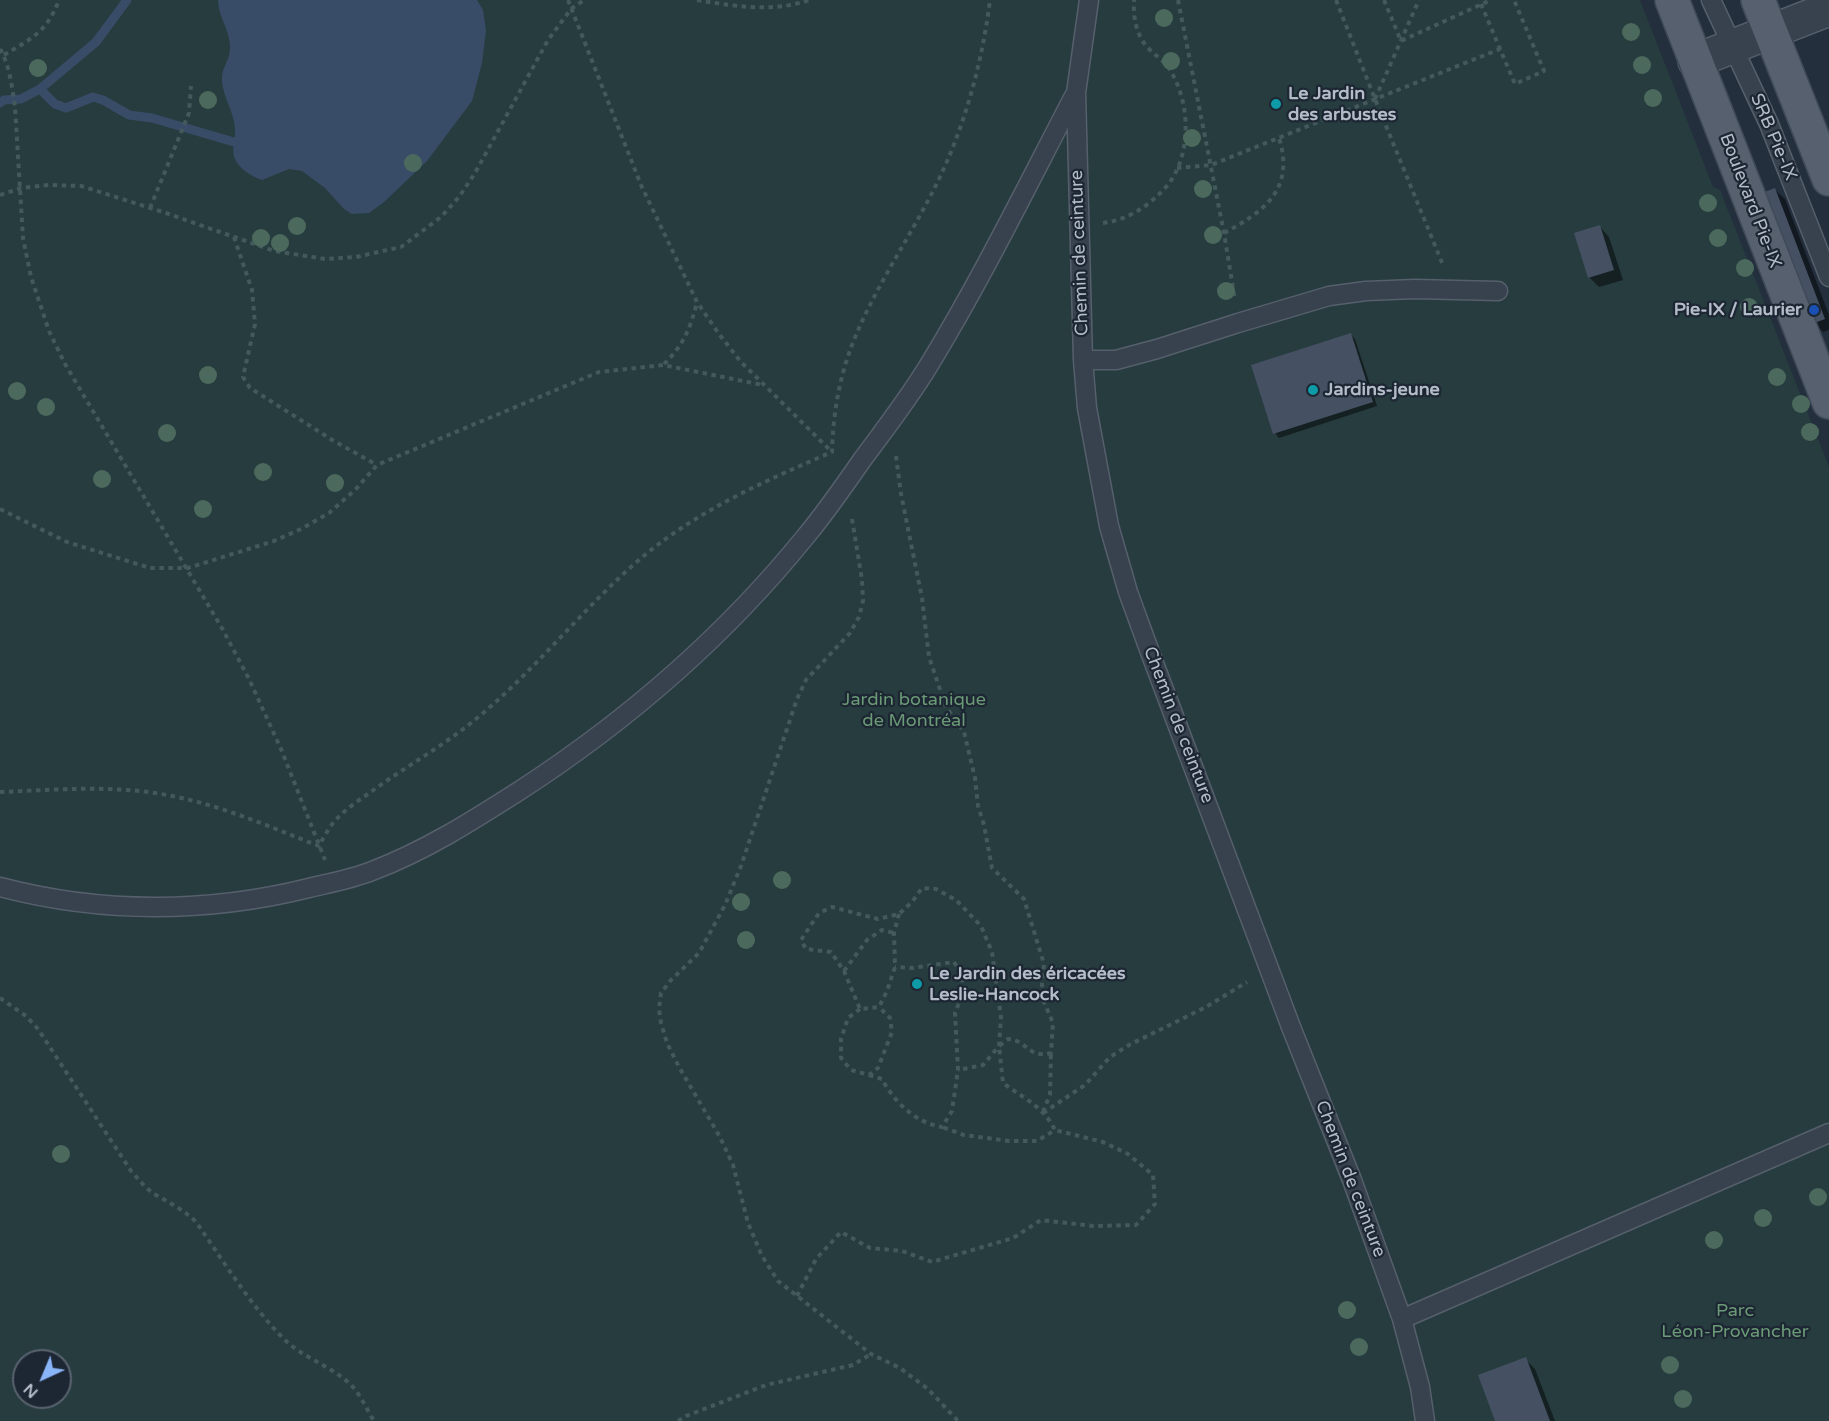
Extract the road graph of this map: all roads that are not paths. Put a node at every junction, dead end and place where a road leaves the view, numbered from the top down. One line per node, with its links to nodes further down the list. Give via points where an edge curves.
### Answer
1 (1089, 0): 9 (lane, Chemin de ceinture)
2 (1672, 0): 8 (main road, Boulevard Pie-IX)
3 (1711, 0): 7 (lane, SRB Pie-IX)
4 (1758, 0): 6 (main road)
5 (1829, 9): 6 (street)
6 (1771, 31): 7 (street); 10 (main road)
7 (1732, 46): 8 (street); 11 (lane, SRB Pie-IX, via 1769,124)
8 (1695, 61): 14 (main road, Boulevard Pie-IX)
9 (1076, 93): 13 (lane, Chemin de ceinture); 15 (lane, via 928,367 807,535 706,644 600,734 534,781 430,845 371,872 334,882 248,901 153,907 90,904)
10 (1829, 179)
11 (1829, 277)
12 (1498, 291): 13 (lane, via 1366,291 1329,296 1116,360)
13 (1083, 360): 17 (lane, Chemin de ceinture, via 1095,456 1128,592)
14 (1829, 402)
15 (0, 887)
16 (1829, 1133): 17 (lane)
17 (1402, 1319): 18 (lane, Chemin de ceinture)
18 (1425, 1421)

